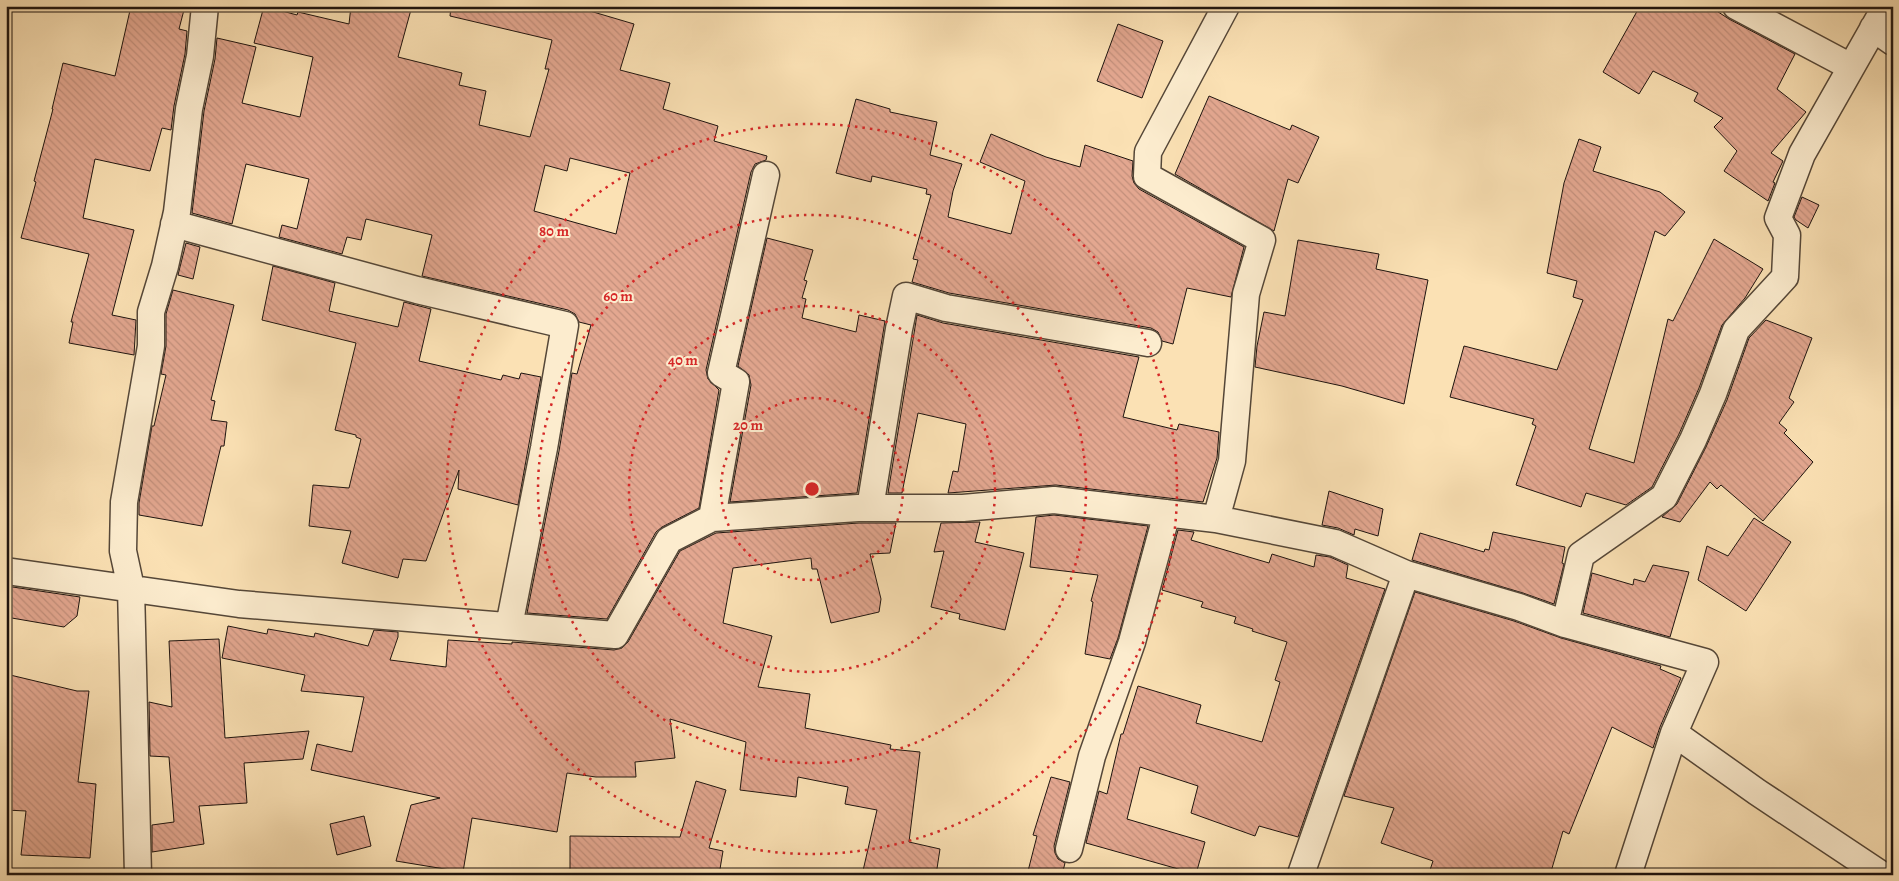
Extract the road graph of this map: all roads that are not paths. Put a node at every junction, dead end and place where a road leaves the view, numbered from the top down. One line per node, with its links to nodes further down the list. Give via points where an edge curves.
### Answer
1 (206, 6): 7 (street)
2 (1226, 6): 12 (street, via 1148,152 1147,176 1262,240 1246,294 1232,461)
3 (1736, 6): 5 (street)
4 (1884, 26): 5 (street)
5 (1851, 67): 16 (street, via 1802,154 1778,218 1787,236 1785,277 1736,330 1713,394 1664,497 1581,555)
6 (766, 175): 11 (street, via 721,373 736,382)
7 (174, 224): 15 (street, via 151,312 151,346 124,502 123,551); 17 (street, via 417,290 565,325)
8 (1148, 343): 9 (street, via 946,308 906,296)
9 (870, 508): 10 (street, via 963,508 1054,500); 11 (street)
10 (1167, 513): 12 (street); 19 (street, via 1132,642 1092,756)
11 (712, 518): 17 (street, via 669,540 615,635)
12 (1216, 519): 14 (street, via 1335,543)
13 (6, 571): 15 (street)
14 (1406, 574): 16 (street, via 1518,606); 20 (street)
15 (131, 588): 17 (street, via 238,604); 21 (street)
16 (1565, 624): 18 (street, via 1706,662)
17 (509, 626)
18 (1674, 733): 22 (street); 23 (street)
19 (1069, 849)
20 (1300, 874)
21 (138, 875)
22 (1628, 875)
23 (1882, 875)

